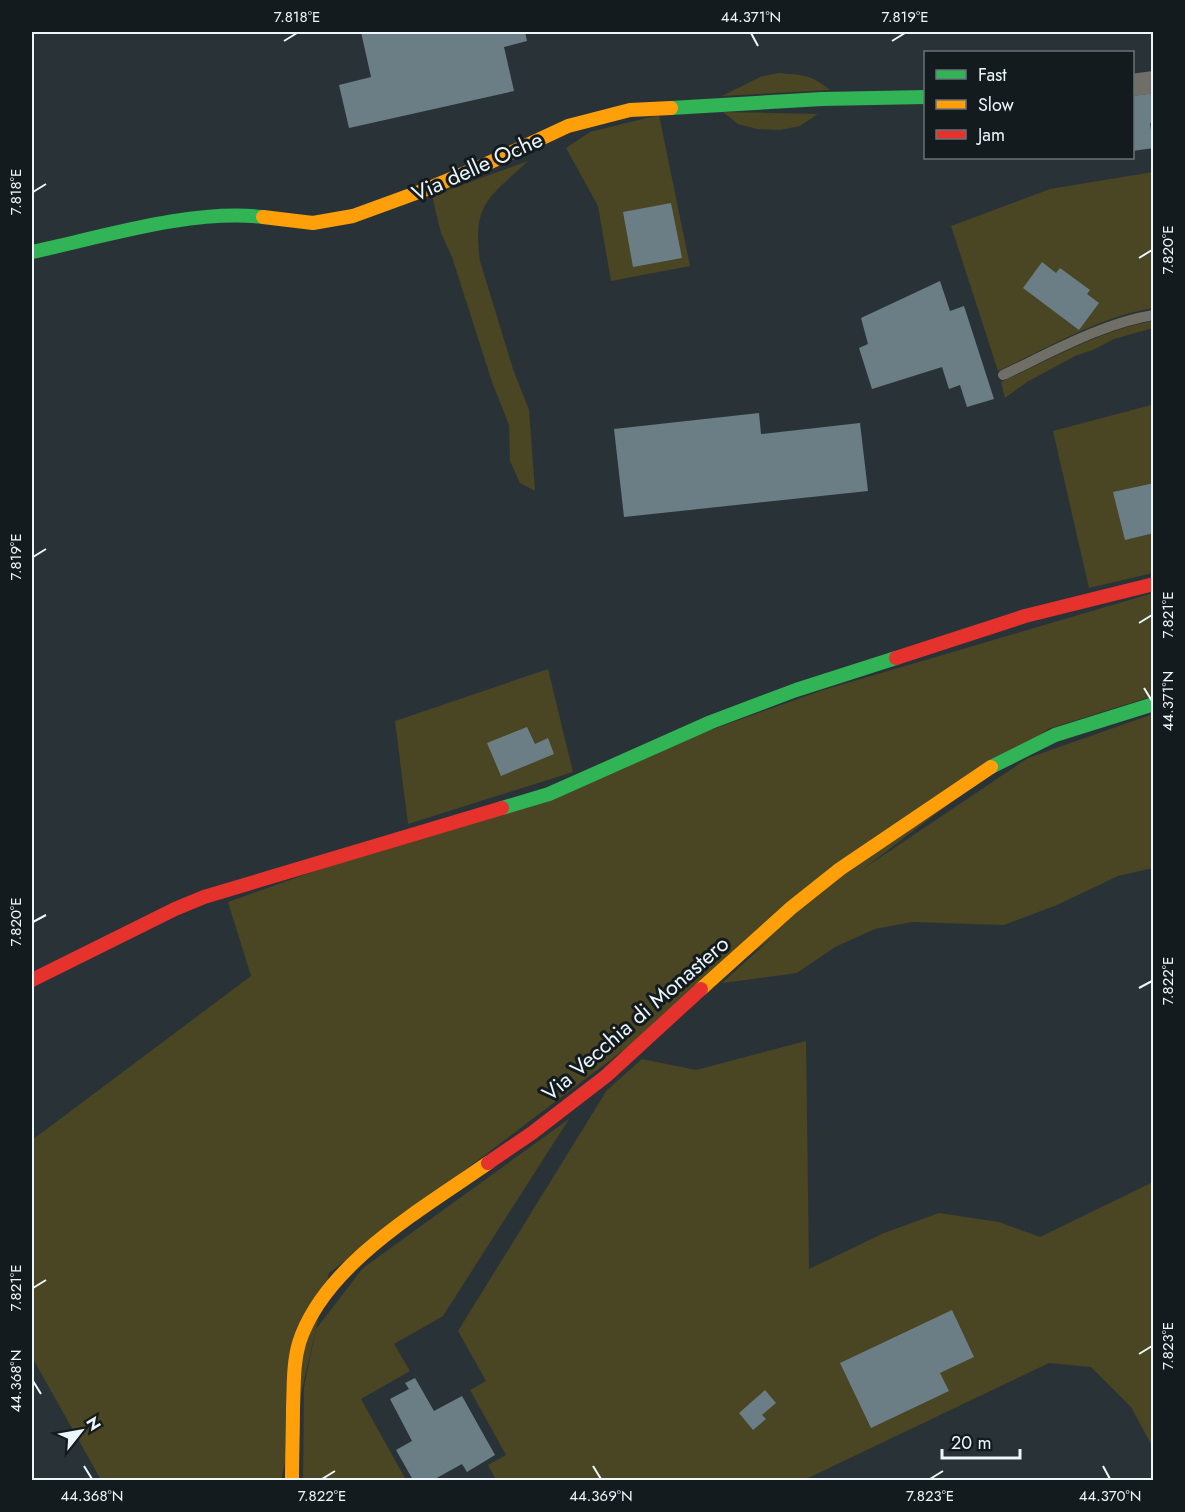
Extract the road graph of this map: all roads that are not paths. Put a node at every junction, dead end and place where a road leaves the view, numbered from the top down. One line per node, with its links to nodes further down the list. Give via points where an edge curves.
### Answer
1 (1154, 82): 2 (street)
2 (1134, 85)
3 (924, 97): 4 (street, Via delle Oche, via 630,110 568,126 473,170 353,216 313,223 214,216)
4 (32, 252)
5 (1154, 315): 6 (lane, via 1090,335)
6 (1003, 375)
7 (1154, 584): 9 (street, via 1025,616 796,690 711,722 549,794 212,894)
8 (1154, 704): 10 (street, Via Vecchia di Monastero, via 1055,735 998,762 840,869 791,908 606,1076 359,1257 320,1299 299,1344 294,1370)
9 (32, 980)
10 (292, 1480)

